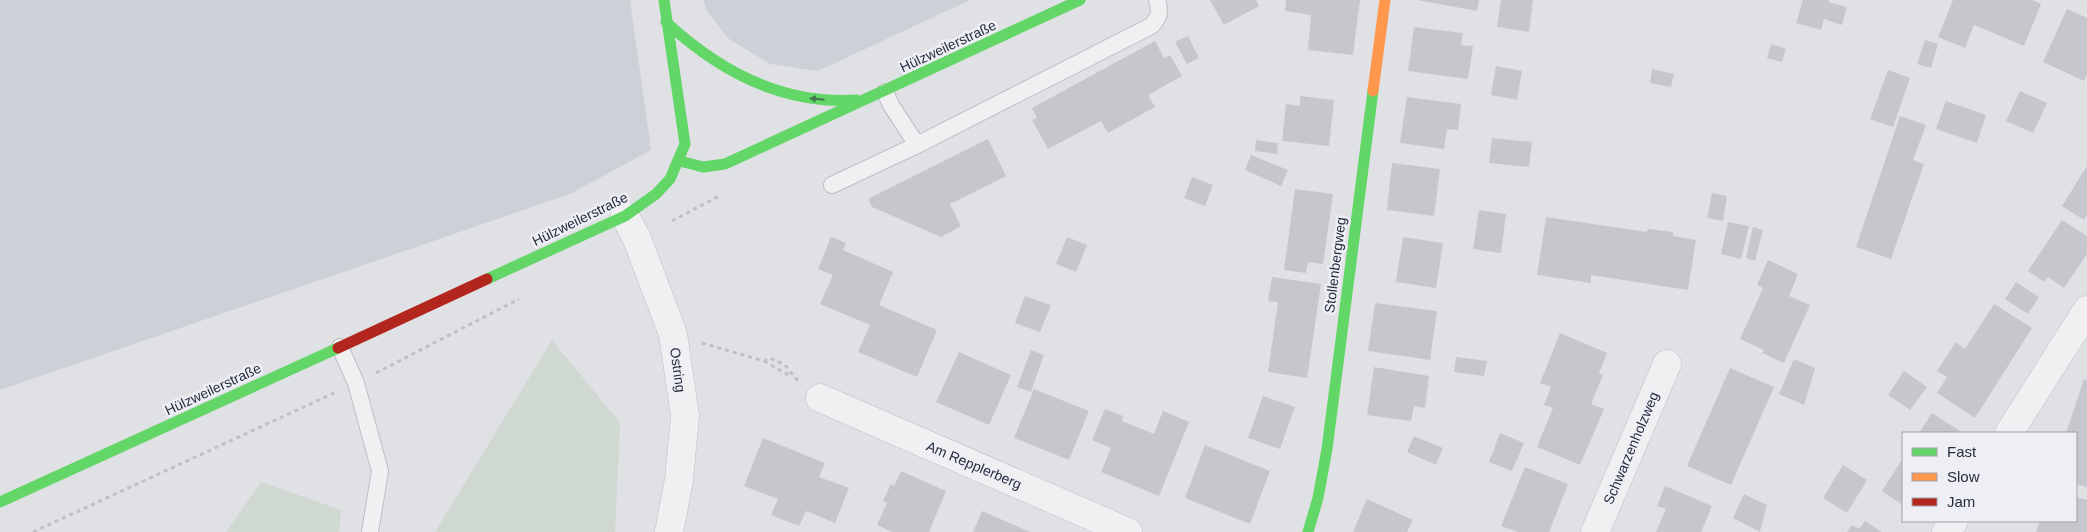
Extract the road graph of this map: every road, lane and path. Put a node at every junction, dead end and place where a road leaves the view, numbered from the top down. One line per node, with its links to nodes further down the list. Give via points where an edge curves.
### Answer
1 (664, 0): 5 (street)
2 (1080, 0): 6 (street, Hülzweilerstraße)
3 (1158, 0): 8 (lane, via 1158,19 1151,26)
4 (1385, 0): 24 (street, Stollenbergweg, via 1327,449)
5 (666, 22): 7 (street, one-way to 5, via 817,100 776,91 706,56); 9 (street, via 681,110 684,144)
6 (885, 92): 7 (street, Hülzweilerstraße); 8 (lane)
7 (865, 100): 9 (street, Hülzweilerstraße, via 725,164 703,167)
8 (917, 146): 10 (lane)
9 (680, 161): 11 (street, Hülzweilerstraße, via 667,184)
10 (832, 185)
11 (625, 216): 13 (street, Ostring); 14 (street, Hülzweilerstraße)
12 (2086, 315): 19 (street)
13 (673, 334): 15 (path); 22 (street, Ostring, via 685,416 679,480)
14 (340, 347): 20 (street, Hülzweilerstraße); 21 (lane, via 356,383 380,471)
15 (764, 361): 17 (path); 17 (path, via 770,358 785,365)
16 (1667, 364): 25 (street, Schwarzenholzweg)
17 (795, 379): 18 (path)
18 (820, 398): 23 (street, Am Repplerberg)
19 (2010, 432)
20 (0, 502)
21 (370, 532)
22 (669, 532)
23 (1128, 532)
24 (1308, 532)
25 (1595, 532)

